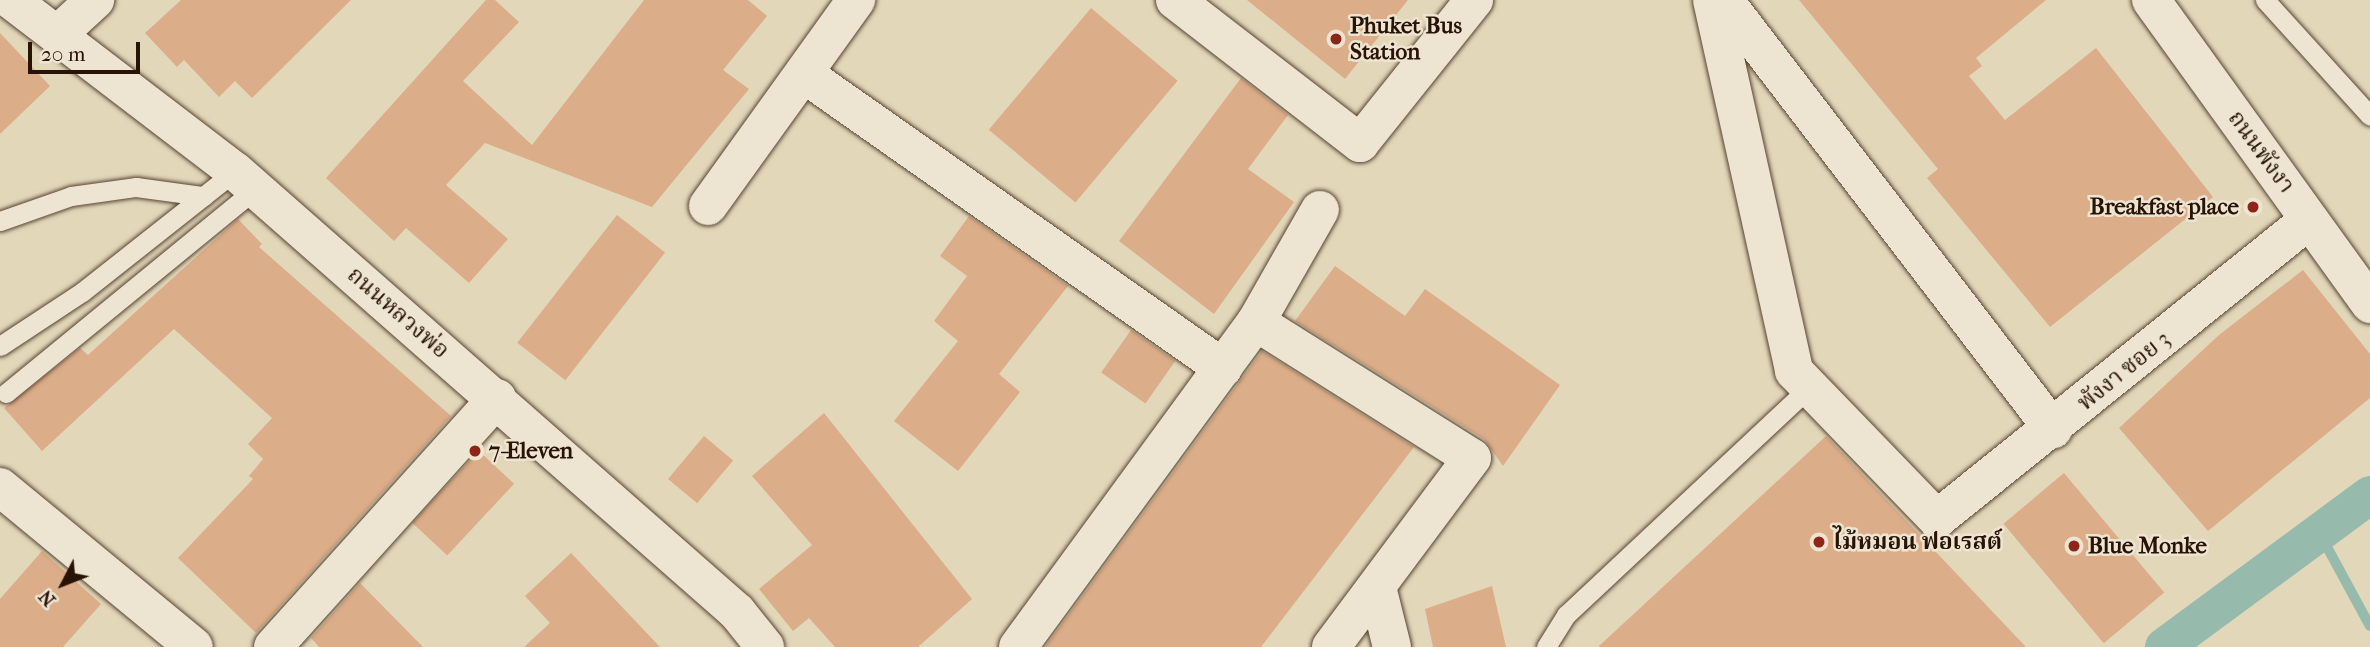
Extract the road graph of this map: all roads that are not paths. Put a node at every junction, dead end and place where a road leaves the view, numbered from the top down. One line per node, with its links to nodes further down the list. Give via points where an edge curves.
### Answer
1 (11, 0): 10 (street, ถนนหลวงพ่อ)
2 (95, 0): 10 (street)
3 (856, 0): 11 (street)
4 (1175, 0): 5 (street, via 1360,143)
5 (1474, 0)
6 (1712, 0): 23 (street, via 1794,371)
7 (1724, 0): 26 (street)
8 (2151, 0): 17 (street, ถนนพังงา)
9 (2265, 0): 12 (lane)
10 (57, 35): 13 (street, ถนนหลวงพ่อ)
11 (804, 74): 15 (street); 22 (street)
12 (2370, 116)
13 (244, 180): 14 (lane); 24 (lane); 25 (street, ถนนหลวงพ่อ)
14 (203, 196): 18 (lane, via 136,187 71,196); 21 (lane, via 82,292)
15 (708, 206)
16 (1320, 210): 20 (street)
17 (2309, 220): 19 (street, ถนนพังงา); 26 (street, พังงา ซอย 3)
18 (0, 221)
19 (2370, 304)
20 (1256, 322): 22 (street); 28 (street, via 1472,458)
21 (0, 346)
22 (1223, 368): 32 (street)
23 (1810, 387): 26 (street, พังงา ซอย 3, via 1937,519); 35 (lane, via 1566,615)
24 (6, 393)
25 (497, 398): 29 (street); 31 (street, ถนนหลวงพ่อ, via 737,612)
26 (2053, 429)
27 (0, 487): 30 (street)
28 (1377, 587): 33 (street); 34 (street)
29 (279, 645)
30 (194, 647)
31 (765, 647)
32 (1018, 647)
33 (1331, 647)
34 (1391, 647)
35 (1546, 647)

